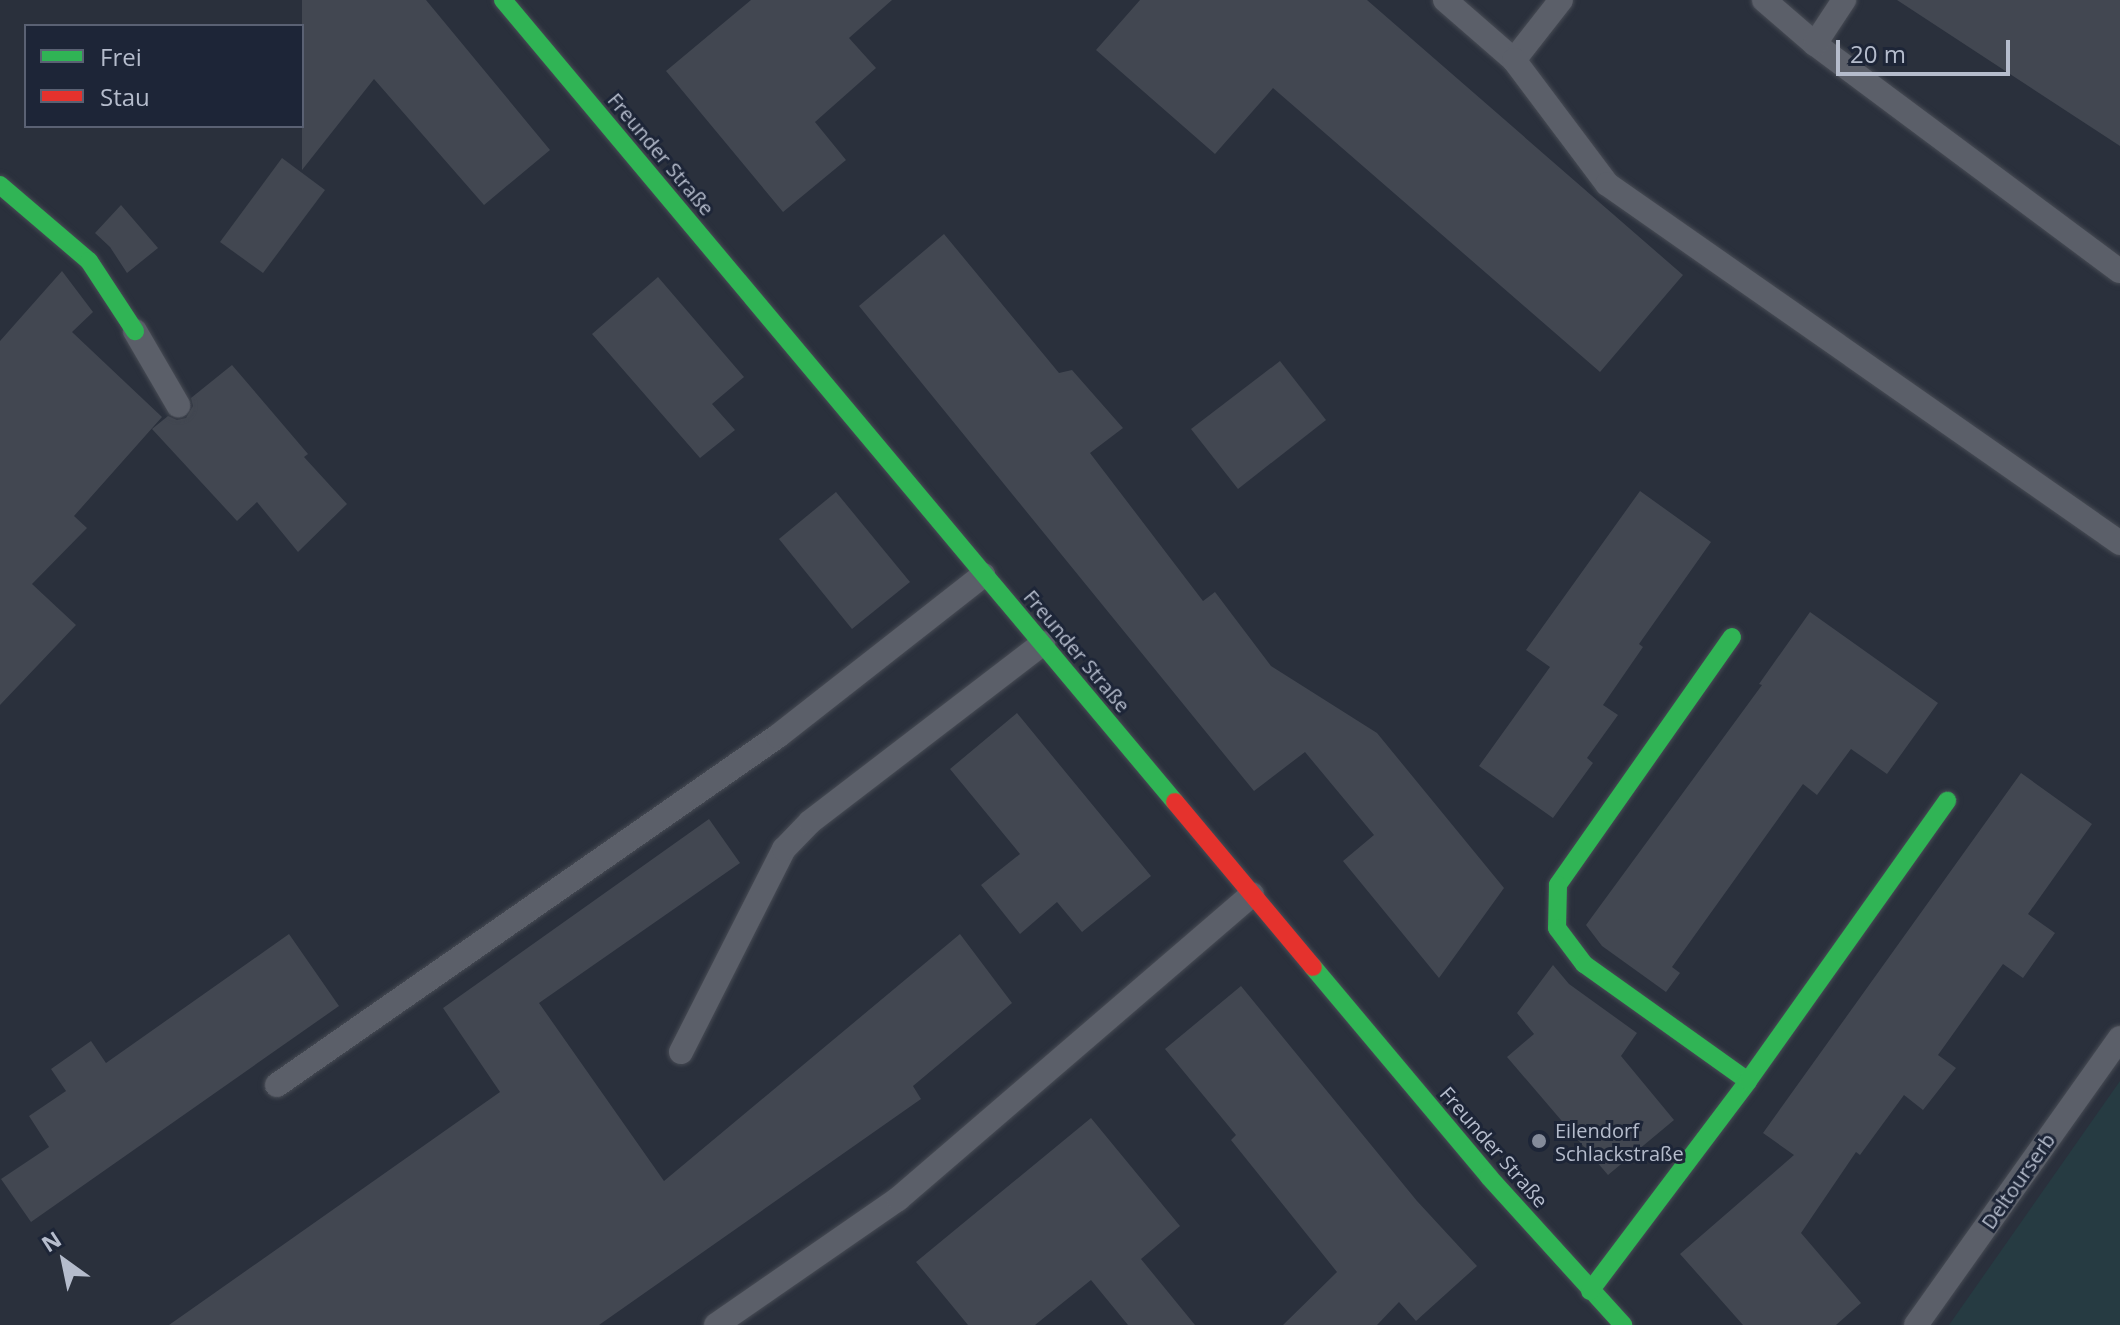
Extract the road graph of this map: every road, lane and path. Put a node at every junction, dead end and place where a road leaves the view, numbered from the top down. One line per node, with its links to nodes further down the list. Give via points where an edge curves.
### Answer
1 (503, 0): 13 (main road, Freunder Straße)
2 (1445, 0): 7 (lane)
3 (1561, 0): 7 (lane)
4 (1764, 0): 6 (lane)
5 (1844, 0): 6 (lane)
6 (1815, 44): 9 (lane)
7 (1514, 60): 12 (lane, via 1607,184)
8 (0, 185): 10 (main road, via 89,261)
9 (2120, 271)
10 (135, 331): 11 (lane)
11 (178, 405)
12 (2120, 543)
13 (983, 575): 15 (main road, Freunder Straße); 21 (lane, via 778,736)
14 (1732, 637): 20 (main road, via 1558,885 1557,928 1584,964)
15 (1043, 643): 17 (main road, Freunder Straße); 19 (lane, via 810,822 784,849)
16 (1947, 801): 20 (main road)
17 (1252, 895): 22 (main road, Freunder Straße); 23 (lane, via 898,1199)
18 (2120, 1038): 25 (lane, Deltourserb)
19 (681, 1052)
20 (1748, 1081): 22 (main road)
21 (277, 1085)
22 (1590, 1291): 24 (main road, Freunder Straße)
23 (716, 1325)
24 (1623, 1325)
25 (1916, 1325)

